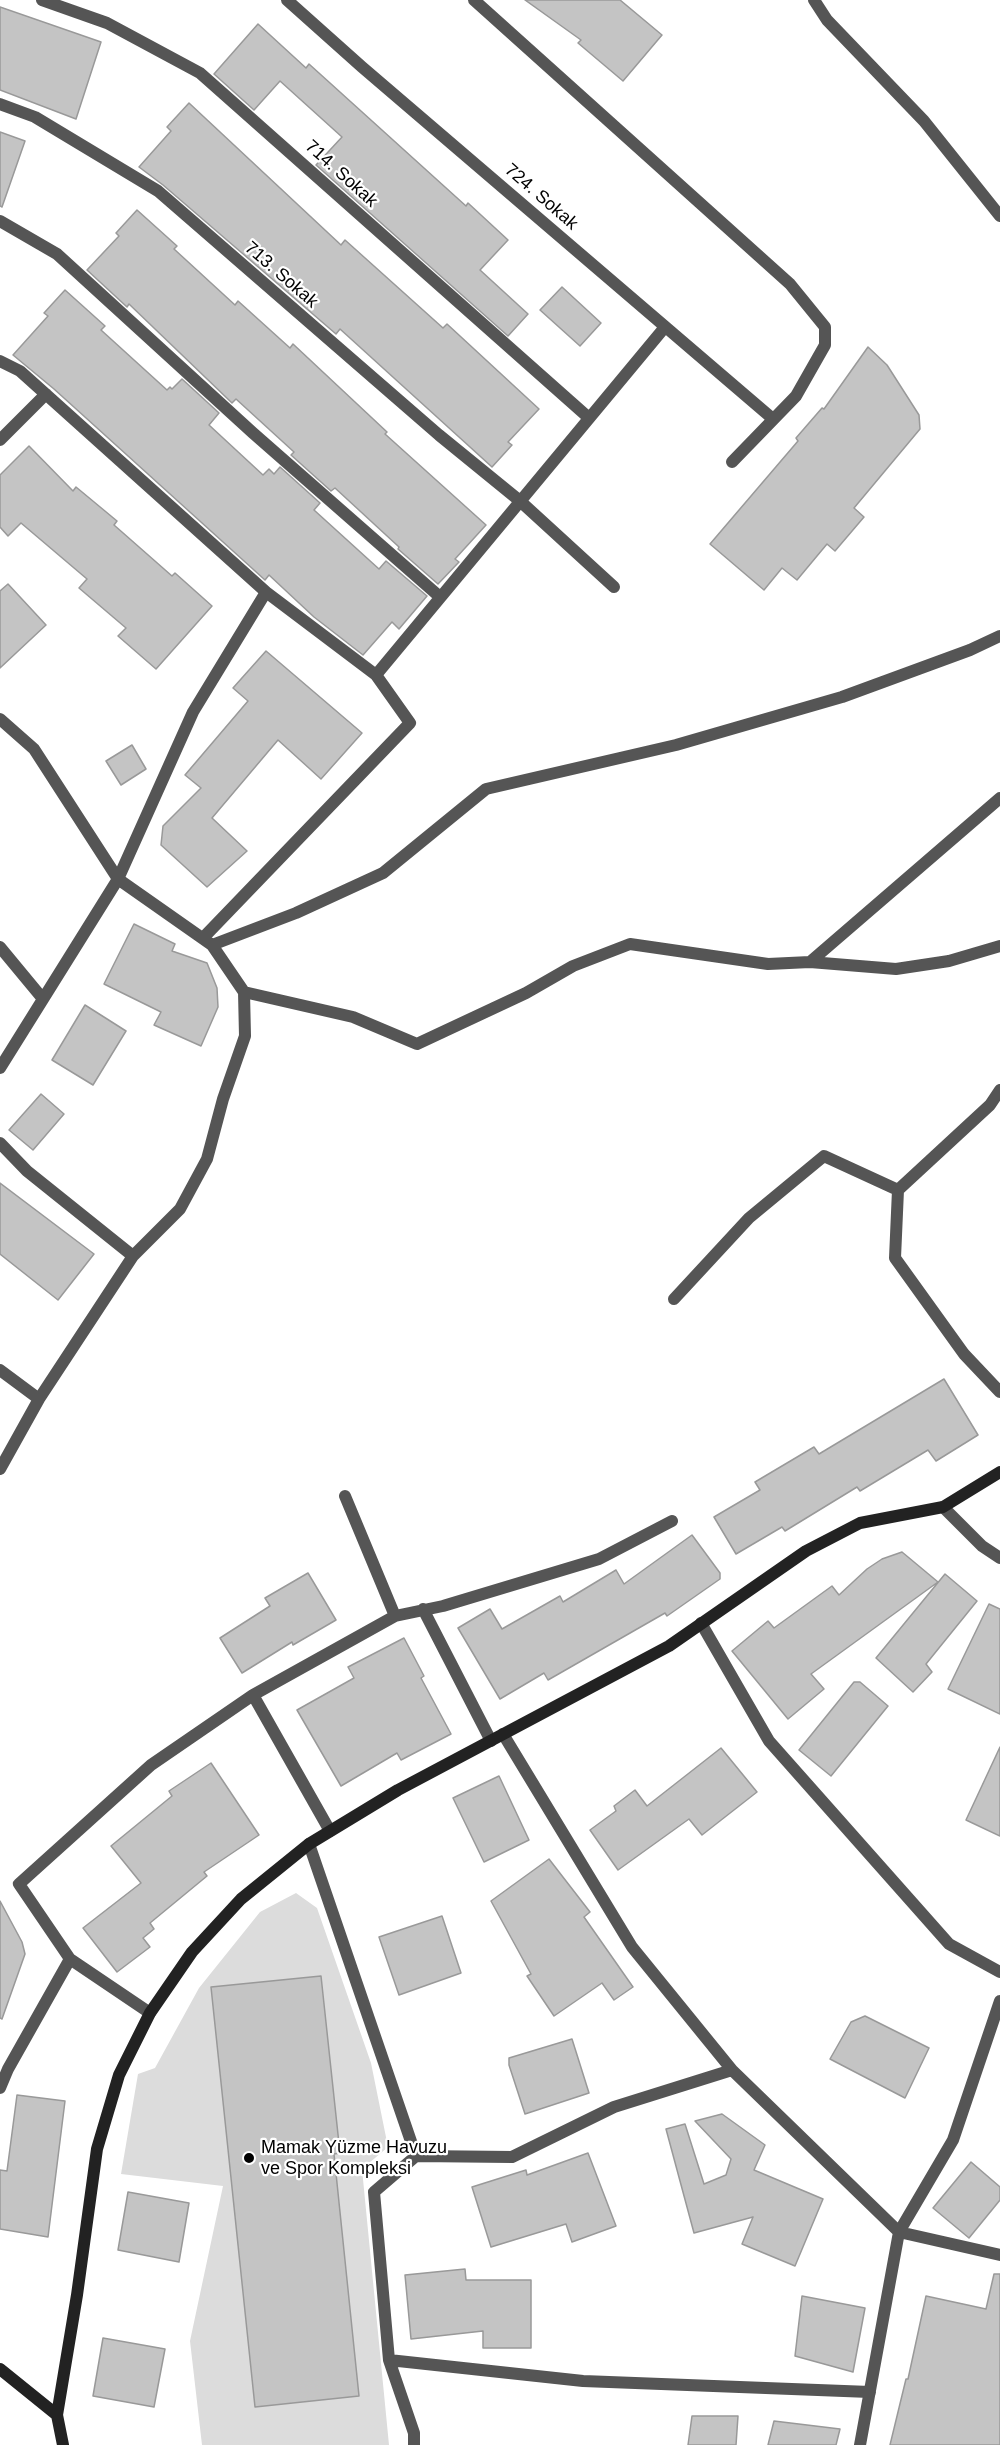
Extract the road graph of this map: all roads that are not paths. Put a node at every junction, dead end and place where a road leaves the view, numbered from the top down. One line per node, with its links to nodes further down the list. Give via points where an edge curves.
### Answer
1 (42, 0): 11 (street, 714. Sokak, via 107,23 200,73)
2 (287, 0): 8 (street, 724. Sokak)
3 (474, 0): 12 (street, via 789,284 825,327 825,345 796,396)
4 (814, 0): 6 (street, via 827,20 924,122)
5 (0, 104): 15 (street, 713. Sokak, via 35,117 158,191)
6 (1000, 216)
7 (0, 220): 18 (street, via 57,254)
8 (664, 327): 11 (street); 12 (street, 724. Sokak)
9 (0, 361): 10 (street, via 20,371)
10 (46, 394): 13 (street); 17 (street)
11 (589, 418): 15 (street)
12 (773, 419): 14 (street)
13 (0, 440)
14 (732, 462)
15 (520, 501): 16 (street, 713. Sokak); 18 (street)
16 (614, 587)
17 (266, 592): 20 (street); 23 (street, via 193,712)
18 (440, 597): 20 (street)
19 (1000, 636): 24 (street, via 842,697 676,746 486,789 383,873 296,913)
20 (376, 675): 24 (street, via 410,723)
21 (0, 719): 23 (street, via 34,749)
22 (1000, 798): 27 (street)
23 (118, 879): 24 (street); 29 (street)
24 (208, 941): 28 (street)
25 (1000, 946): 27 (street, via 949,961 896,969)
26 (0, 947): 29 (street)
27 (810, 962): 28 (street, via 768,964 630,944 573,966 526,993 417,1044 353,1017)
28 (244, 992): 34 (street, via 245,1036 207,1159 180,1209)
29 (43, 999): 30 (street)
30 (0, 1068)
31 (1000, 1090): 33 (street, via 990,1105)
32 (0, 1143): 34 (street, via 27,1171)
33 (898, 1190): 35 (street, via 824,1156 750,1218); 37 (street, via 895,1258 964,1354)
34 (133, 1256): 38 (street)
35 (674, 1299)
36 (0, 1370): 38 (street)
37 (1000, 1392)
38 (39, 1399): 39 (street)
39 (0, 1469)
40 (1000, 1472): 42 (main road)
41 (345, 1496): 46 (street)
42 (943, 1507): 44 (street, via 982,1546); 47 (main road, via 860,1523 806,1551)
43 (672, 1521): 45 (street, via 599,1559)
44 (1000, 1558)
45 (423, 1609): 46 (street); 50 (street)
46 (395, 1616): 48 (street)
47 (701, 1623): 49 (main road, via 669,1646); 54 (street, via 769,1741 949,1944)
48 (254, 1695): 51 (street); 53 (street, via 151,1765 19,1884)
49 (503, 1734): 50 (main road); 57 (street, via 632,1947)
50 (490, 1741): 51 (main road)
51 (330, 1831): 52 (main road)
52 (309, 1844): 56 (main road, via 241,1899 192,1952); 59 (street)
53 (70, 1959): 56 (street); 58 (street)
54 (1000, 1972)
55 (1000, 2001): 60 (street, via 953,2140)
56 (150, 2013): 65 (main road, via 119,2074 98,2149)
57 (732, 2070): 59 (street, via 614,2107 512,2157); 60 (street)
58 (0, 2088)
59 (416, 2156): 62 (street, via 374,2192)
60 (899, 2232): 61 (street); 64 (street)
61 (1000, 2255)
62 (389, 2360): 64 (street, via 583,2381); 67 (street, via 414,2433)
63 (0, 2369): 65 (main road)
64 (870, 2392): 68 (street)
65 (57, 2415): 66 (main road)
66 (63, 2445)
67 (414, 2445)
68 (860, 2445)

